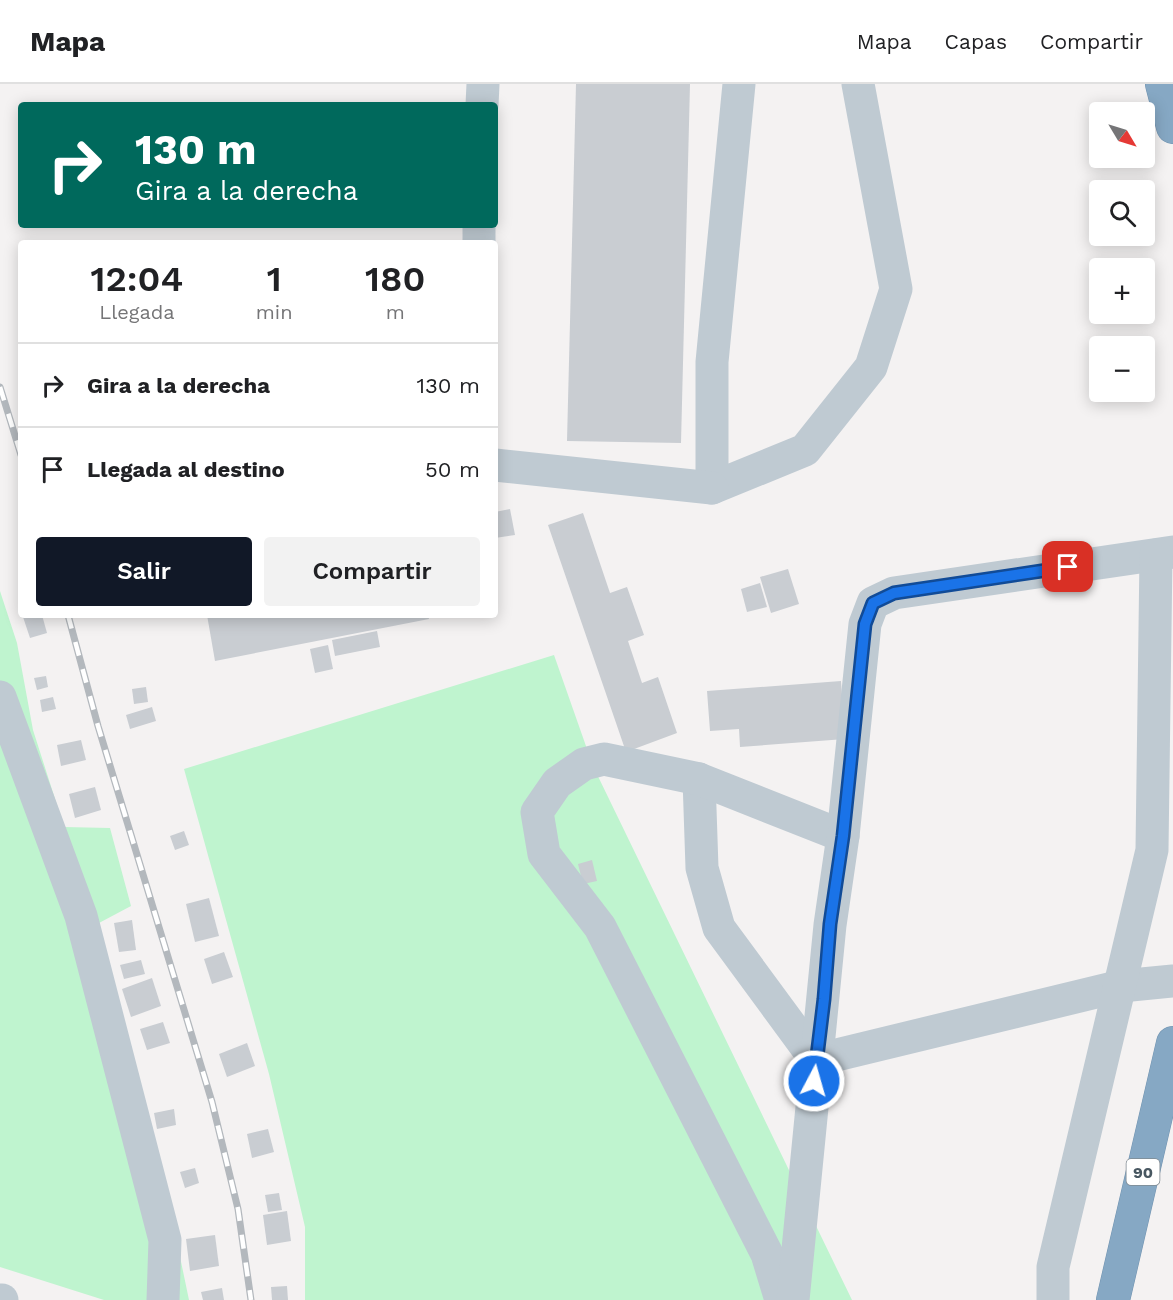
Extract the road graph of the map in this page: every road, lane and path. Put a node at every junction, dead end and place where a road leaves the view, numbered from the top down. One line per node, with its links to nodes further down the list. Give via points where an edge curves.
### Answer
1 (483, 84): 5 (street)
2 (739, 84): 8 (street, via 712,362)
3 (858, 84): 8 (street, via 896,289 870,367 806,450)
4 (1162, 84): 6 (highway)
5 (482, 102)
6 (1173, 127)
7 (498, 465): 8 (street)
8 (712, 488)
9 (1164, 553): 12 (street, via 894,593 873,603 865,624); 14 (street, via 1152,850)
10 (0, 697): 17 (street, via 81,916 165,1240)
11 (699, 779): 12 (street); 16 (street, via 702,868 719,928); 18 (street, via 604,759 584,764 557,783 537,812 544,854 600,927 767,1254)
12 (843, 836): 16 (street)
13 (1173, 981): 14 (street)
14 (1121, 986): 16 (street); 20 (street, via 1053,1267)
15 (1173, 1043): 21 (highway, 90)
16 (816, 1060): 19 (street)
17 (163, 1300)
18 (781, 1300)
19 (793, 1300)
20 (1053, 1300)
21 (1113, 1300)

